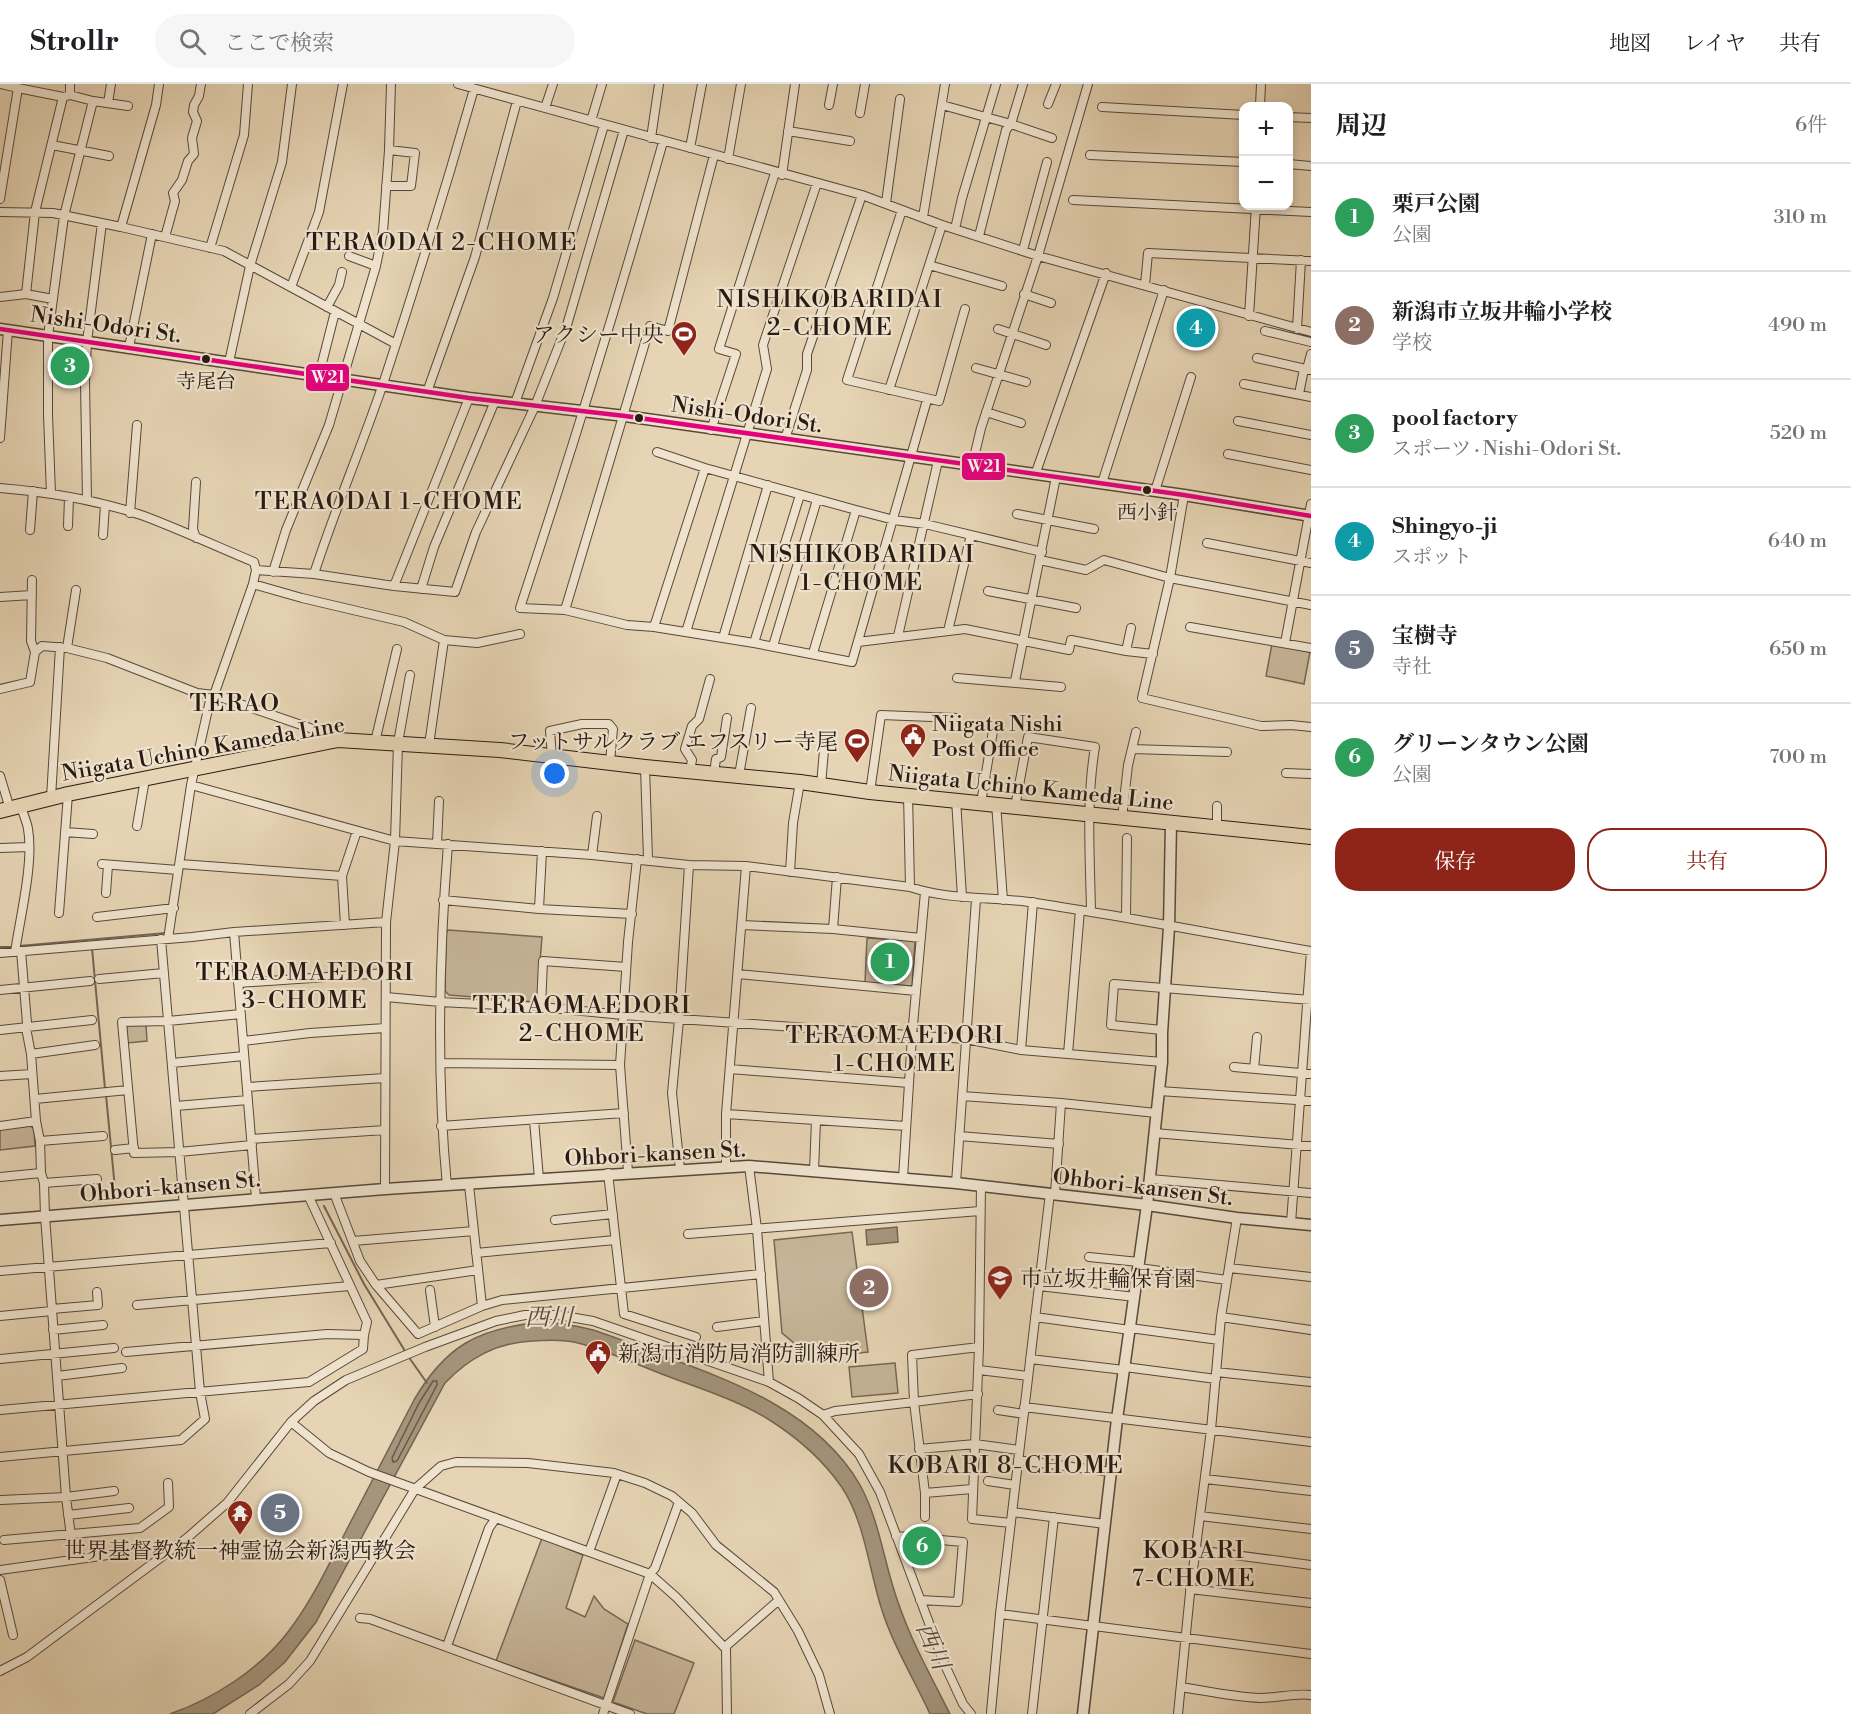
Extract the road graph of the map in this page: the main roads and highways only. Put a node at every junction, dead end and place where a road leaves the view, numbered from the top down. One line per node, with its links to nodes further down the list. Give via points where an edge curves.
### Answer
1 (10, 809): 2 (main road, Niigata Uchino Kameda Line, via 338,740 500,750)
2 (1311, 837)

